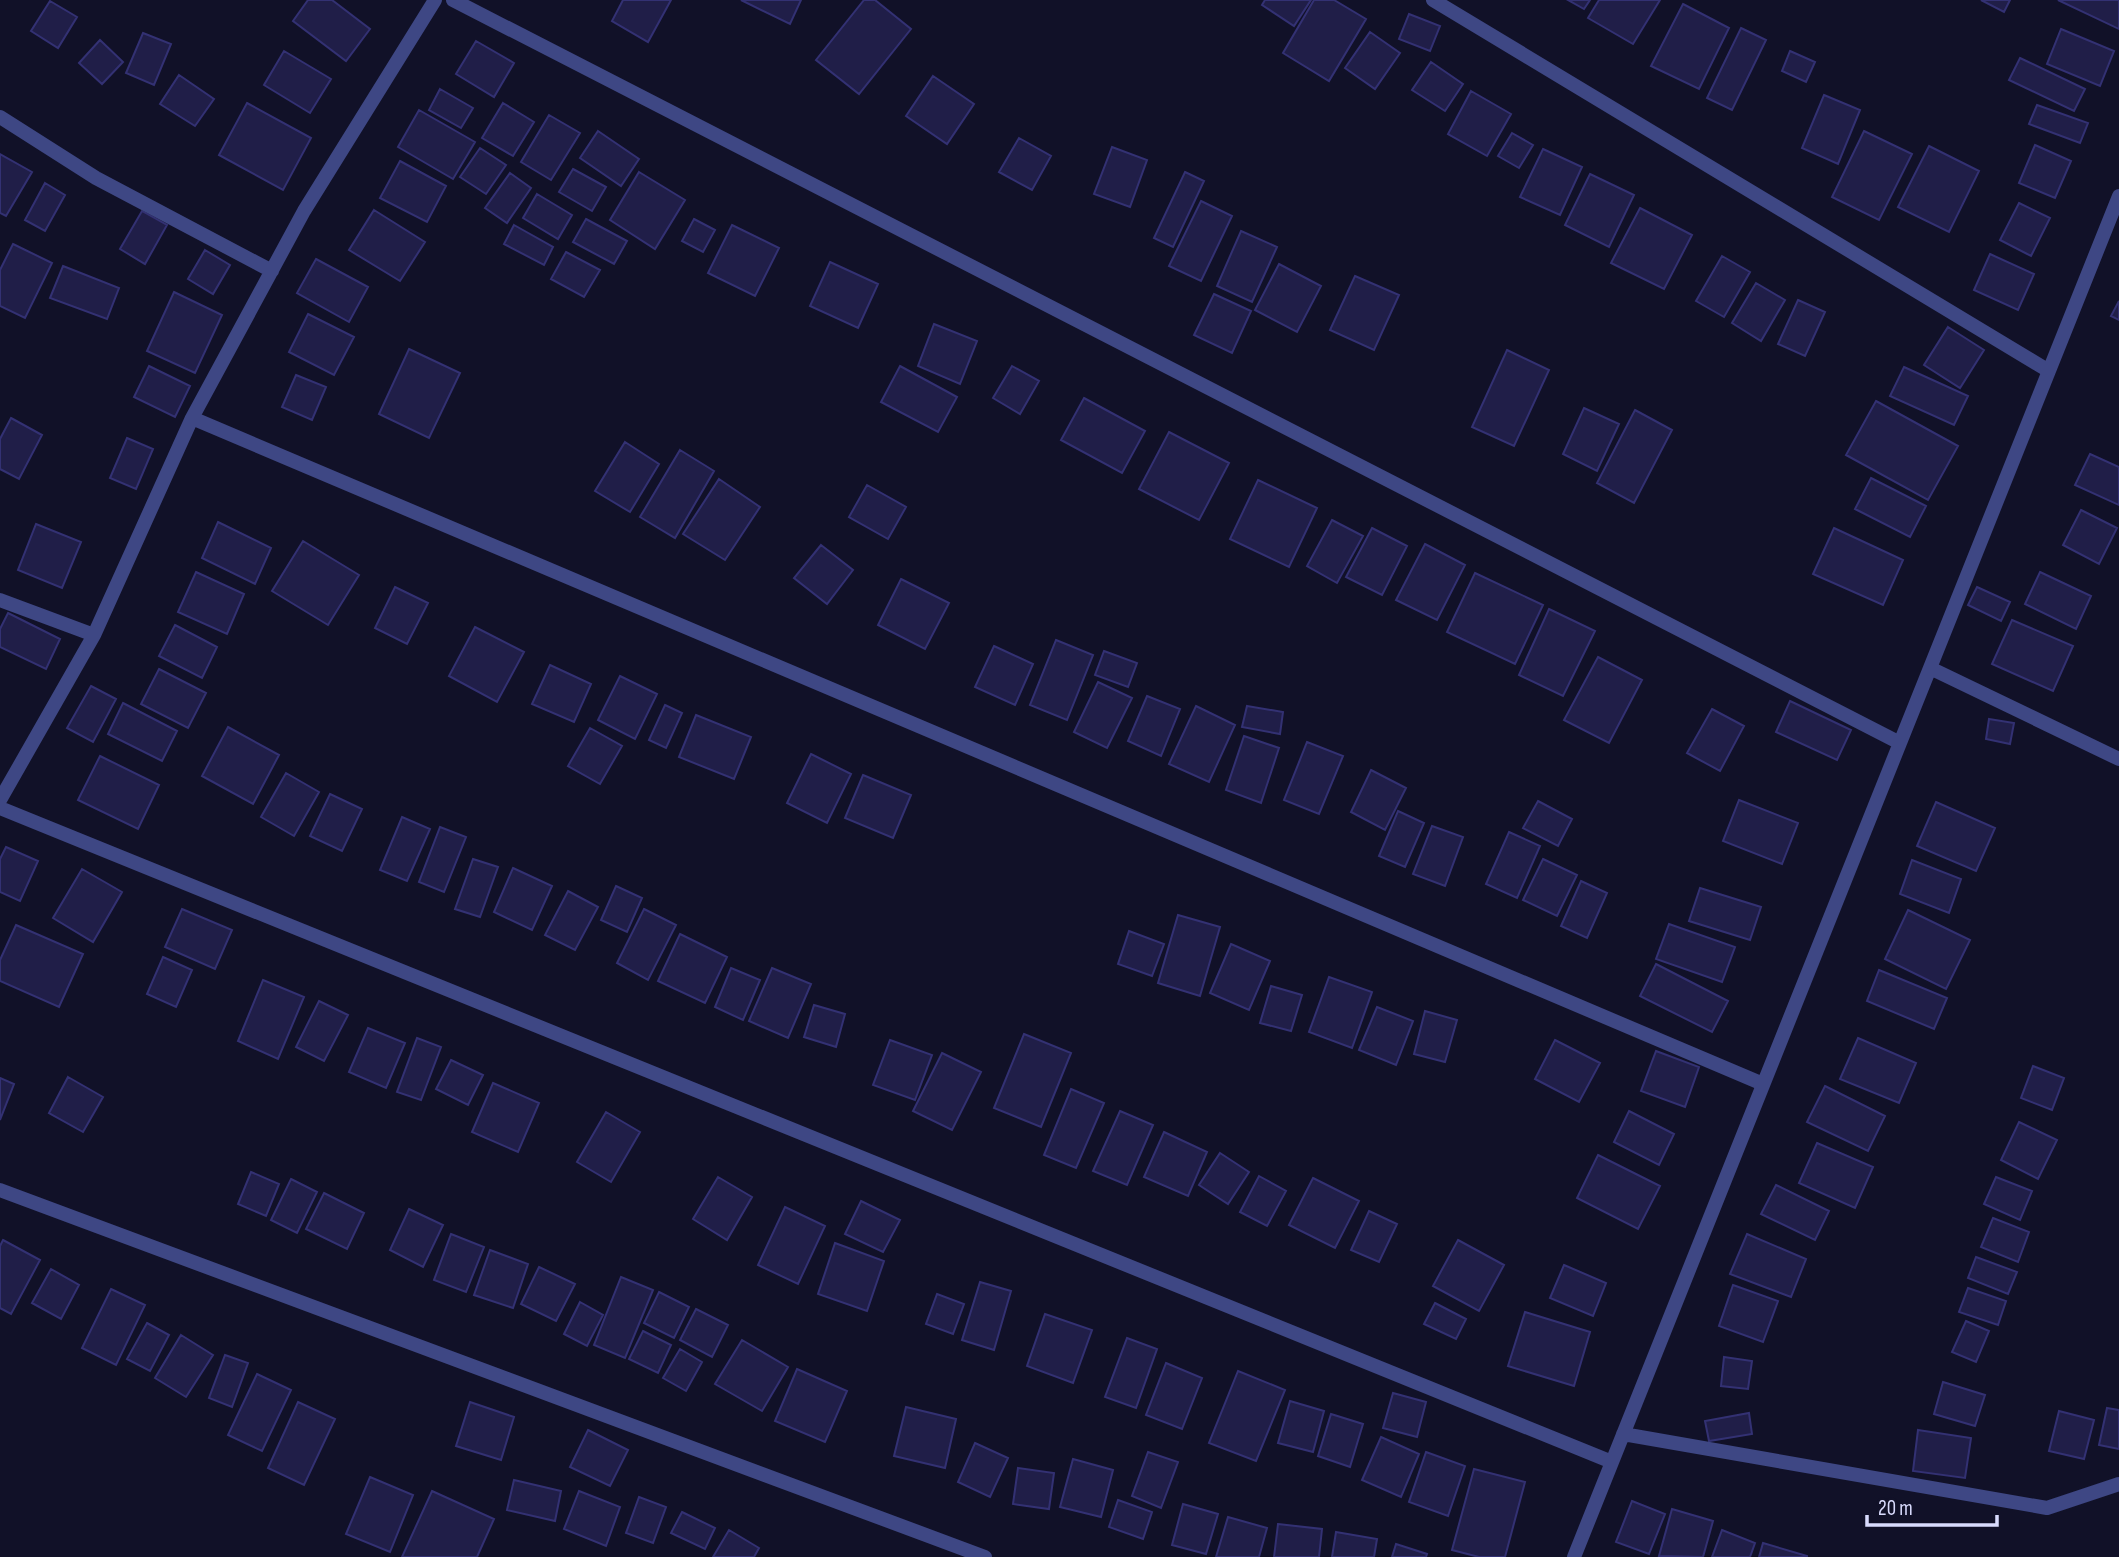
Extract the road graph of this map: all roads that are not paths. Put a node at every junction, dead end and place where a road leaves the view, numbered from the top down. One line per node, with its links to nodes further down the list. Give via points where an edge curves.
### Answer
1 (435, 0): 6 (street, via 304,211)
2 (453, 0): 12 (street)
3 (1433, 0): 7 (street)
4 (0, 117): 6 (street, via 96,178)
5 (2119, 196): 7 (street)
6 (272, 271): 8 (street)
7 (2049, 371): 11 (street)
8 (192, 418): 10 (street); 16 (street)
9 (0, 600): 10 (street)
10 (94, 635): 14 (street)
11 (1930, 668): 12 (street); 13 (street)
12 (1900, 743): 16 (street)
13 (2119, 759)
14 (0, 800)
15 (0, 808): 19 (street)
16 (1763, 1084): 18 (street)
17 (0, 1189): 21 (street)
18 (1623, 1434): 19 (street); 20 (street, via 2047,1508)
19 (1612, 1462): 22 (street)
20 (2119, 1484)
21 (985, 1557)
22 (1574, 1557)

